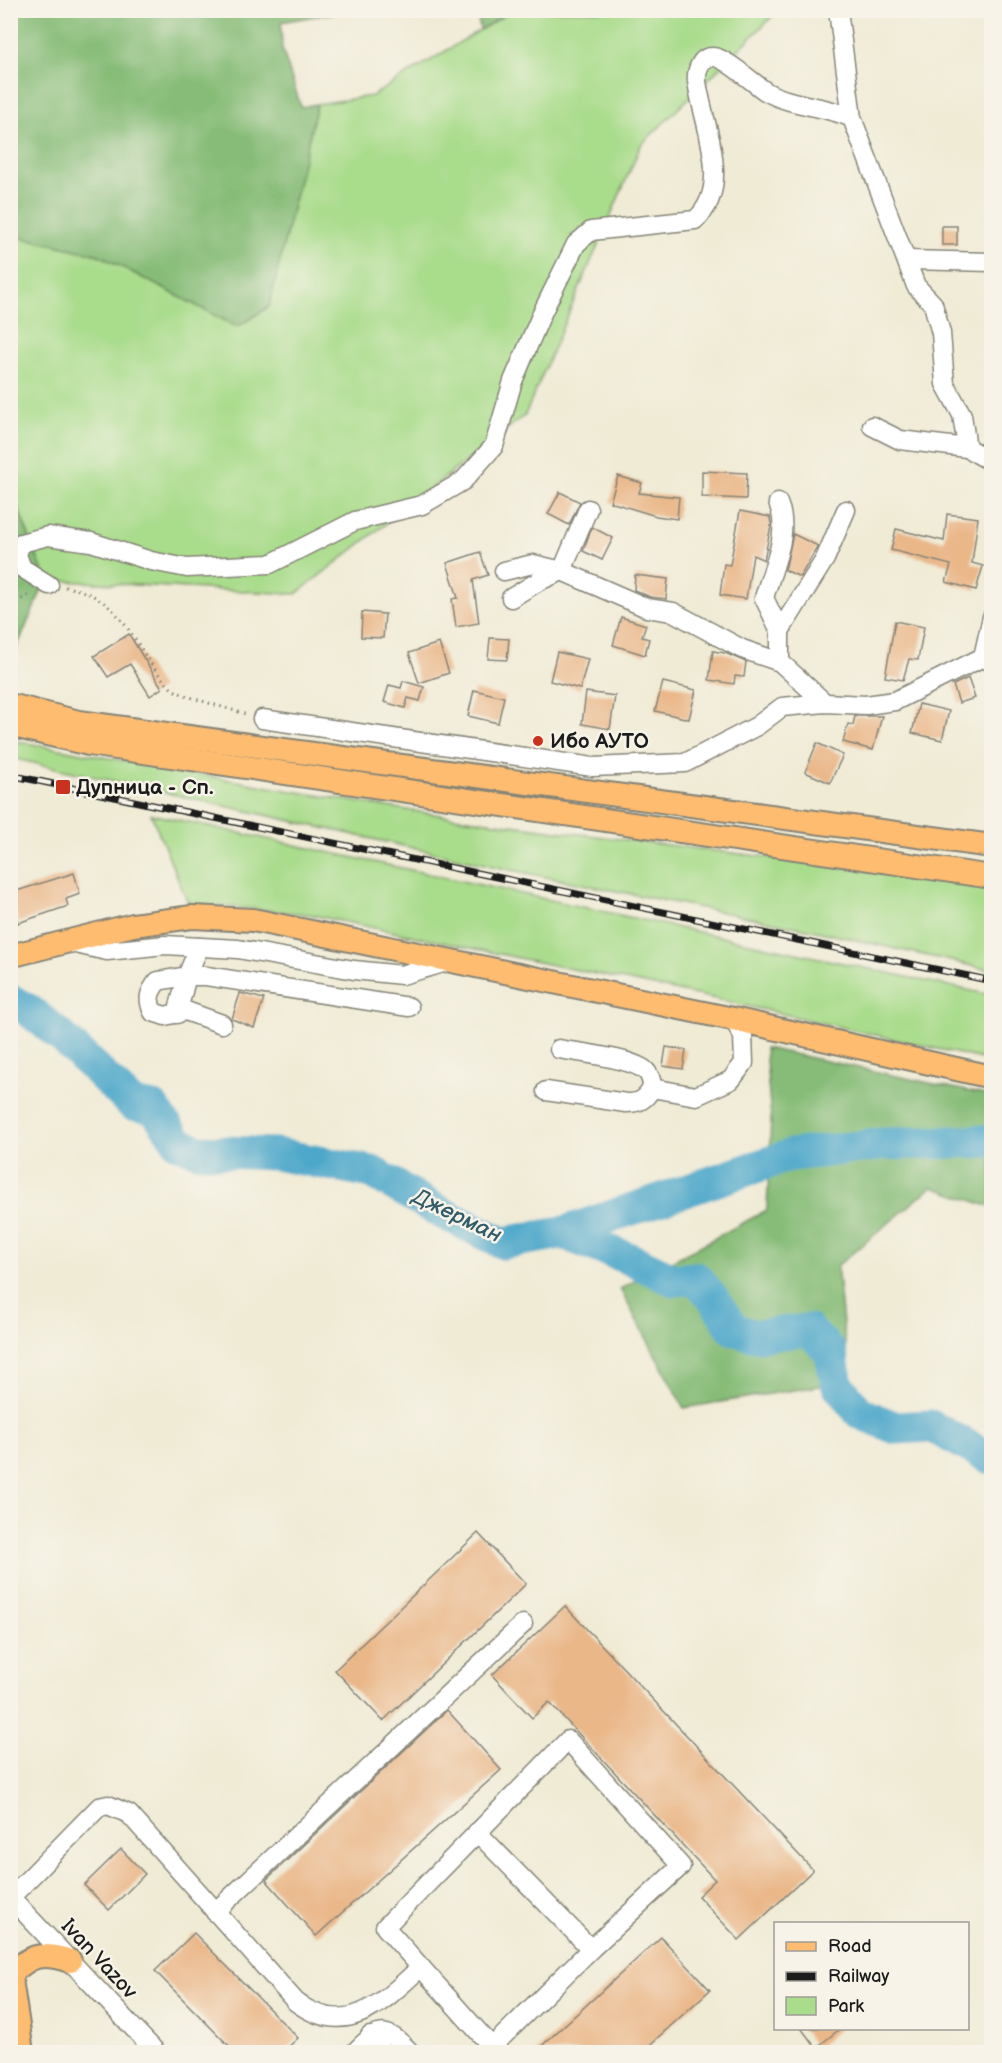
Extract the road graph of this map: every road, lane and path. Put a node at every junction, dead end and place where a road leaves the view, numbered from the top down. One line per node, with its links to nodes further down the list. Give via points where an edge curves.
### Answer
1 (838, 10): 2 (street)
2 (852, 118): 3 (street); 14 (street, via 836,110 788,100 768,92 722,60 704,59 697,80 712,140 713,176 707,210 695,220 591,231 576,244 513,381 494,446 463,481 422,505 354,521 270,564 187,568 91,542 48,536 21,543 16,555 22,568)
3 (907, 260): 4 (street); 6 (street, via 916,286 933,304 941,333 945,384 962,415)
4 (992, 262)
5 (872, 426): 6 (street, via 900,440)
6 (967, 448): 7 (street)
7 (992, 462)
8 (778, 503): 16 (street, via 784,516 782,533)
9 (588, 509): 13 (street)
10 (846, 510): 19 (street, via 825,559)
11 (759, 570): 16 (street)
12 (504, 571): 13 (street, via 533,564)
13 (562, 571): 15 (street); 21 (street, via 647,608 673,612 742,648)
14 (49, 585): 17 (path, via 18,601); 24 (path, via 80,589 105,602 172,690)
15 (511, 598)
16 (764, 598): 19 (street)
17 (10, 601)
18 (992, 617): 20 (street)
19 (780, 630): 21 (street)
20 (987, 660): 22 (street, via 895,701 866,705)
21 (780, 662): 22 (street)
22 (825, 703): 24 (street, via 783,707 757,726 685,763 593,766)
23 (10, 705): 26 (main road, via 79,722)
24 (262, 720)
25 (10, 725): 27 (main road, via 89,744)
26 (992, 846)
27 (992, 877)
28 (58, 943): 29 (street, via 107,951 165,945); 30 (main road); 31 (main road, via 133,925 202,918 253,920)
29 (199, 947): 31 (street, via 238,949 402,975); 32 (street)
30 (10, 956)
31 (452, 960): 35 (main road)
32 (187, 976): 33 (street, via 206,975); 34 (street); 34 (street, via 158,981 151,990 149,1002 153,1012)
33 (409, 1008)
34 (177, 1014): 36 (street, via 186,1011)
35 (733, 1019): 38 (main road); 39 (street, via 745,1049 744,1063 731,1080 696,1095)
36 (222, 1024)
37 (559, 1049): 39 (street, via 633,1065 646,1071)
38 (992, 1077)
39 (652, 1088): 40 (street, via 637,1103)
40 (546, 1091)
41 (523, 1624): 44 (street)
42 (477, 1833): 45 (street); 45 (street, via 568,1740 681,1866); 47 (street, via 385,1927)
43 (11, 1897): 44 (street, via 99,1807 108,1805 129,1814); 46 (street, Ivan Vazov)
44 (215, 1912): 47 (street, via 296,2002 324,2018 353,2017 388,1997)
45 (591, 1949): 47 (street, via 492,2047)
46 (70, 1961): 48 (main road, via 49,1955 34,1957); 51 (street, Ivan Vazov)
47 (421, 1967)
48 (11, 1974): 50 (main road)
49 (370, 2036): 52 (street); 53 (street); 54 (street, via 382,2032 395,2036)
50 (22, 2052)
51 (156, 2052)
52 (355, 2052)
53 (382, 2052)
54 (410, 2052)

